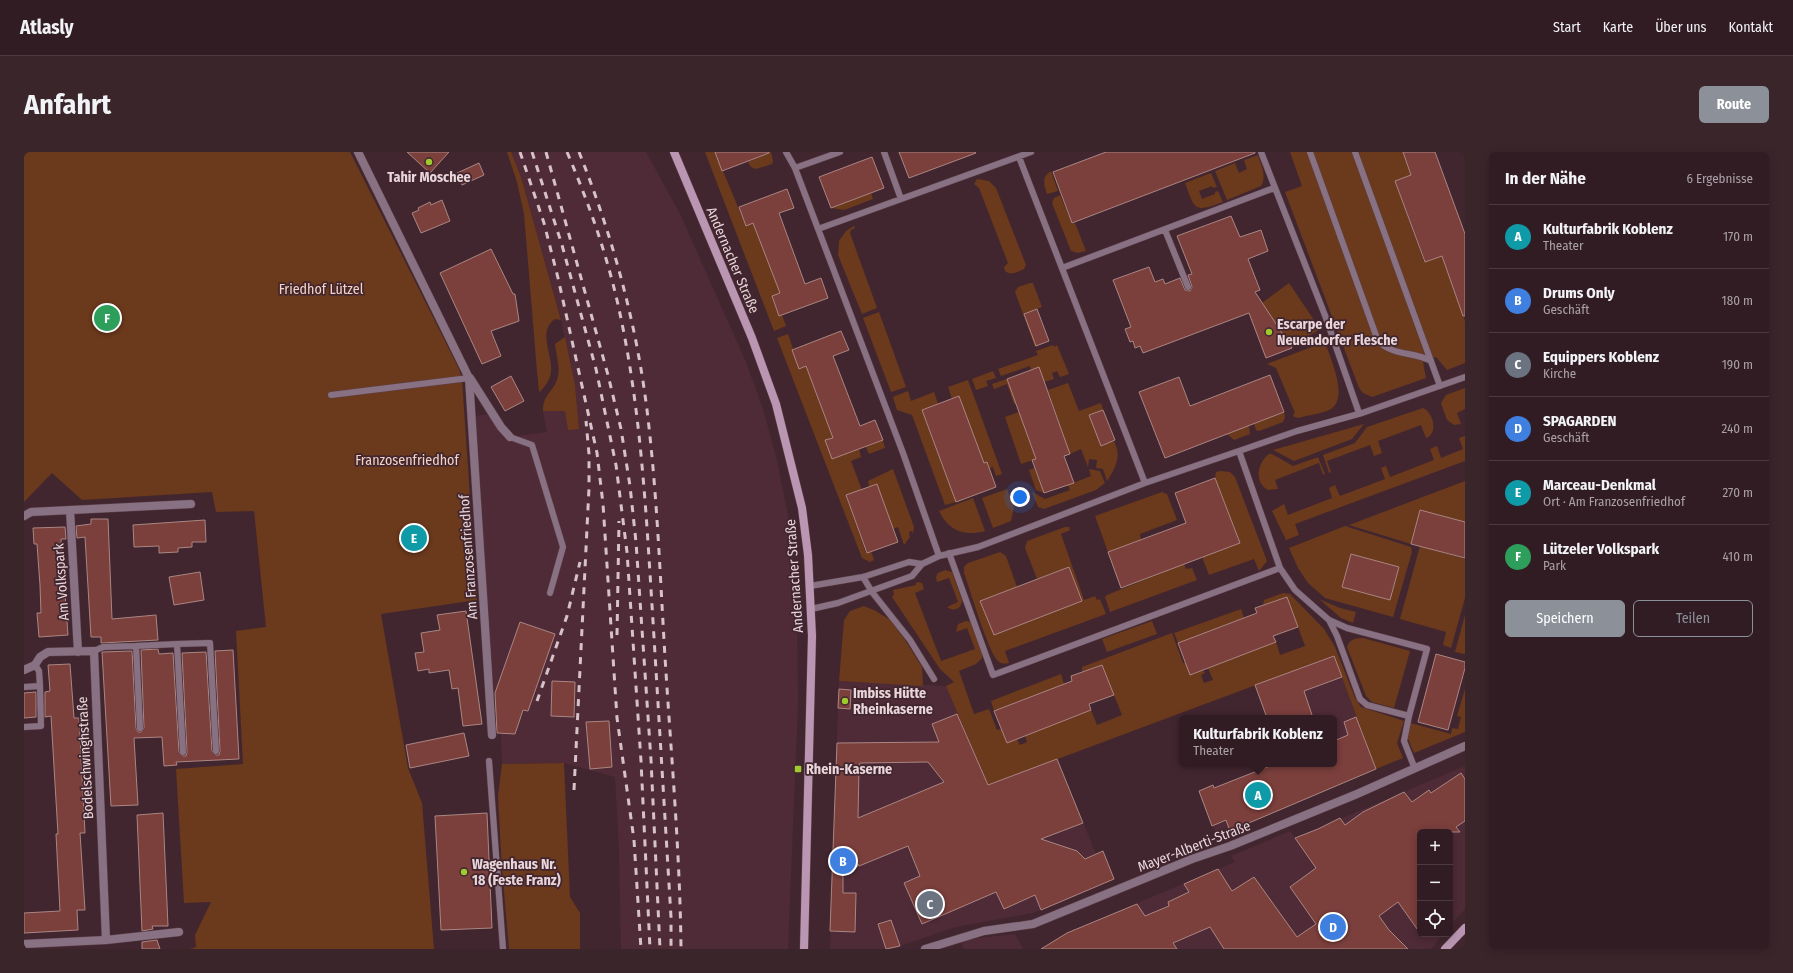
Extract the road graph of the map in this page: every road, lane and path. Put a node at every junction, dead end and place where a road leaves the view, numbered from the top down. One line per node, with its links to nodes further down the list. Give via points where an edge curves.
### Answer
1 (358, 152): 20 (street, Am Franzosenfriedhof)
2 (674, 152): 35 (street, Andernacher Straße, via 752,338 776,404 802,508)
3 (786, 152): 11 (lane)
4 (840, 152): 11 (lane)
5 (884, 152): 13 (lane)
6 (1032, 152): 10 (lane)
7 (1261, 152): 12 (lane)
8 (1310, 152): 18 (lane, via 1378,341 1395,352)
9 (1355, 152): 18 (lane)
10 (1019, 157): 13 (lane); 16 (lane)
11 (795, 168): 14 (lane)
12 (1274, 188): 15 (lane); 23 (lane, via 1326,318)
13 (901, 200): 14 (lane)
14 (818, 229): 31 (lane)
15 (1165, 230): 16 (lane); 17 (lane)
16 (1062, 268): 26 (lane)
17 (1188, 287)
18 (1431, 361): 21 (lane)
19 (1465, 377): 21 (lane)
20 (469, 378): 22 (lane); 24 (street, Am Franzosenfriedhof); 52 (street, Am Franzosenfriedhof)
21 (1440, 386): 23 (lane)
22 (331, 395)
23 (1359, 414): 25 (lane, via 1296,431)
24 (510, 437): 37 (lane, via 532,445 563,547)
25 (1239, 451): 26 (lane); 33 (lane)
26 (1145, 483): 30 (lane, via 978,547)
27 (191, 504): 28 (street)
28 (70, 510): 29 (street, via 31,512); 43 (street, Am Volkspark)
29 (24, 516)
30 (949, 553): 31 (lane); 33 (lane, via 994,675)
31 (939, 556): 32 (lane)
32 (922, 564): 34 (lane, via 909,562); 36 (lane, via 912,576)
33 (1280, 568): 39 (lane, via 1295,590)
34 (863, 577): 35 (lane); 36 (lane)
35 (810, 586): 38 (street, Andernacher Straße)
36 (872, 592): 38 (lane); 46 (lane, via 910,640)
37 (550, 593)
38 (811, 609): 63 (street, Andernacher Straße, via 812,689)
39 (1329, 620): 49 (lane, via 1360,699 1367,705); 49 (lane, via 1347,628 1427,649)
40 (177, 644): 41 (lane); 54 (lane, via 210,643); 55 (lane)
41 (136, 646): 42 (lane); 51 (lane)
42 (94, 651): 43 (street); 60 (street, Bodelschwinghstraße)
43 (78, 652): 44 (street, via 48,652 40,656)
44 (35, 665): 45 (street); 47 (lane, via 39,671)
45 (24, 670)
46 (934, 679)
47 (40, 686): 48 (lane); 50 (lane, via 40,726)
48 (24, 687)
49 (1409, 716): 57 (lane, via 1404,741)
50 (24, 727)
51 (140, 728)
52 (492, 735)
53 (1465, 746): 57 (street, Mayer-Alberti-Straße)
54 (216, 751)
55 (183, 752)
56 (489, 761): 62 (lane)
57 (1415, 769): 64 (street, Mayer-Alberti-Straße, via 1033,924 984,931)
58 (1465, 928): 65 (street)
59 (179, 932): 60 (street)
60 (106, 940): 61 (street)
61 (24, 944)
62 (503, 949)
63 (804, 949)
64 (926, 949)
65 (1445, 949)

